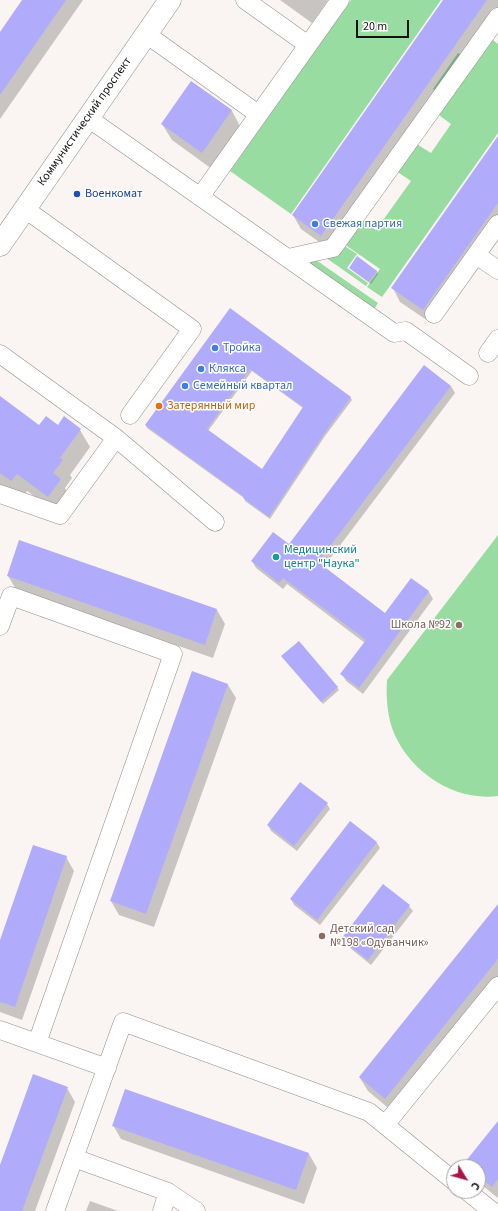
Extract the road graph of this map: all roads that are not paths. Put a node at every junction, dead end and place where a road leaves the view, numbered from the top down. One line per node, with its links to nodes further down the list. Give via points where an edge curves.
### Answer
1 (170, 0): 5 (main road, Коммунистический проспект)
2 (245, 0): 6 (lane)
3 (340, 0): 6 (lane)
4 (495, 28): 14 (lane, via 333,248)
5 (146, 34): 7 (lane); 8 (main road, Коммунистический проспект)
6 (308, 45): 7 (lane)
7 (258, 114): 9 (lane)
8 (88, 118): 9 (lane); 10 (main road, Коммунистический проспект)
9 (200, 197): 14 (lane)
10 (25, 209): 12 (main road, Коммунистический проспект); 19 (lane, via 192,329)
11 (498, 224): 13 (lane)
12 (0, 245)
13 (476, 255): 15 (lane); 16 (lane)
14 (288, 258): 18 (lane, via 394,333 406,331)
15 (498, 270)
16 (434, 314)
17 (0, 354): 20 (lane)
18 (469, 376)
19 (130, 415)
20 (116, 438): 21 (lane, via 60,514); 22 (lane)
21 (0, 494)
22 (215, 522)
23 (0, 626): 26 (lane, via 11,596 173,654)
24 (498, 986): 28 (lane)
25 (0, 1030): 26 (lane)
26 (37, 1043): 27 (lane)
27 (107, 1068): 28 (lane, via 123,1022 369,1112); 29 (lane)
28 (385, 1125): 30 (lane)
29 (74, 1158): 31 (lane); 34 (lane)
30 (446, 1175)
31 (168, 1192): 35 (lane); 36 (lane)
32 (477, 1199): 37 (lane)
33 (498, 1204): 37 (lane)
34 (55, 1211)
35 (162, 1211)
36 (196, 1211)
37 (492, 1211)

